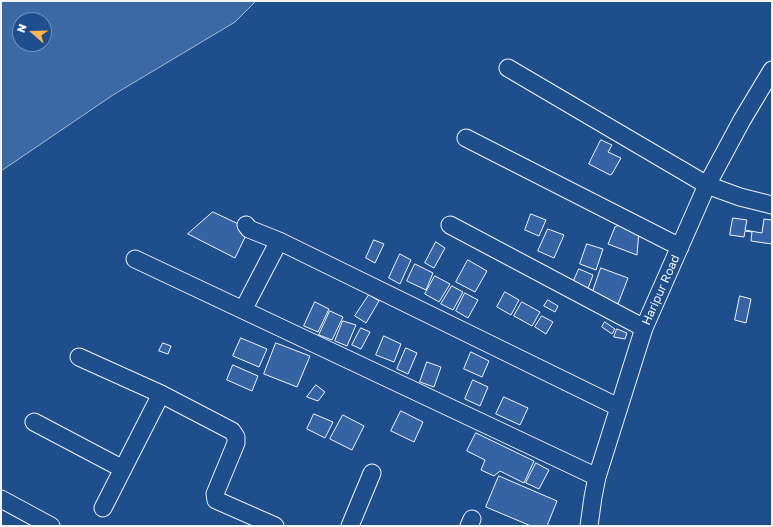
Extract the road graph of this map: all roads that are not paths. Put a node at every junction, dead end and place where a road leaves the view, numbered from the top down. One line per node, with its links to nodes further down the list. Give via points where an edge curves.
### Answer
1 (508, 68): 4 (street)
2 (772, 70): 4 (street, Haripur Road)
3 (466, 138): 9 (street)
4 (707, 185): 5 (street); 9 (street, Haripur Road)
5 (772, 205)
6 (246, 225): 8 (street, via 249,229)
7 (450, 225): 12 (street)
8 (279, 241): 11 (street); 15 (street)
9 (680, 247): 12 (street, Haripur Road)
10 (135, 260): 11 (street)
11 (243, 310): 19 (street)
12 (644, 328): 15 (street, Haripur Road)
13 (79, 357): 14 (street)
14 (161, 394): 17 (street); 23 (street, via 235,434 236,443 215,494 216,500)
15 (618, 408): 19 (street, Haripur Road)
16 (34, 422): 17 (street)
17 (123, 469): 21 (street)
18 (372, 473): 24 (street)
19 (597, 477): 25 (street, Haripur Road)
20 (1, 499): 22 (street)
21 (103, 508)
22 (50, 526)
23 (275, 526)
24 (350, 526)
25 (588, 526)

